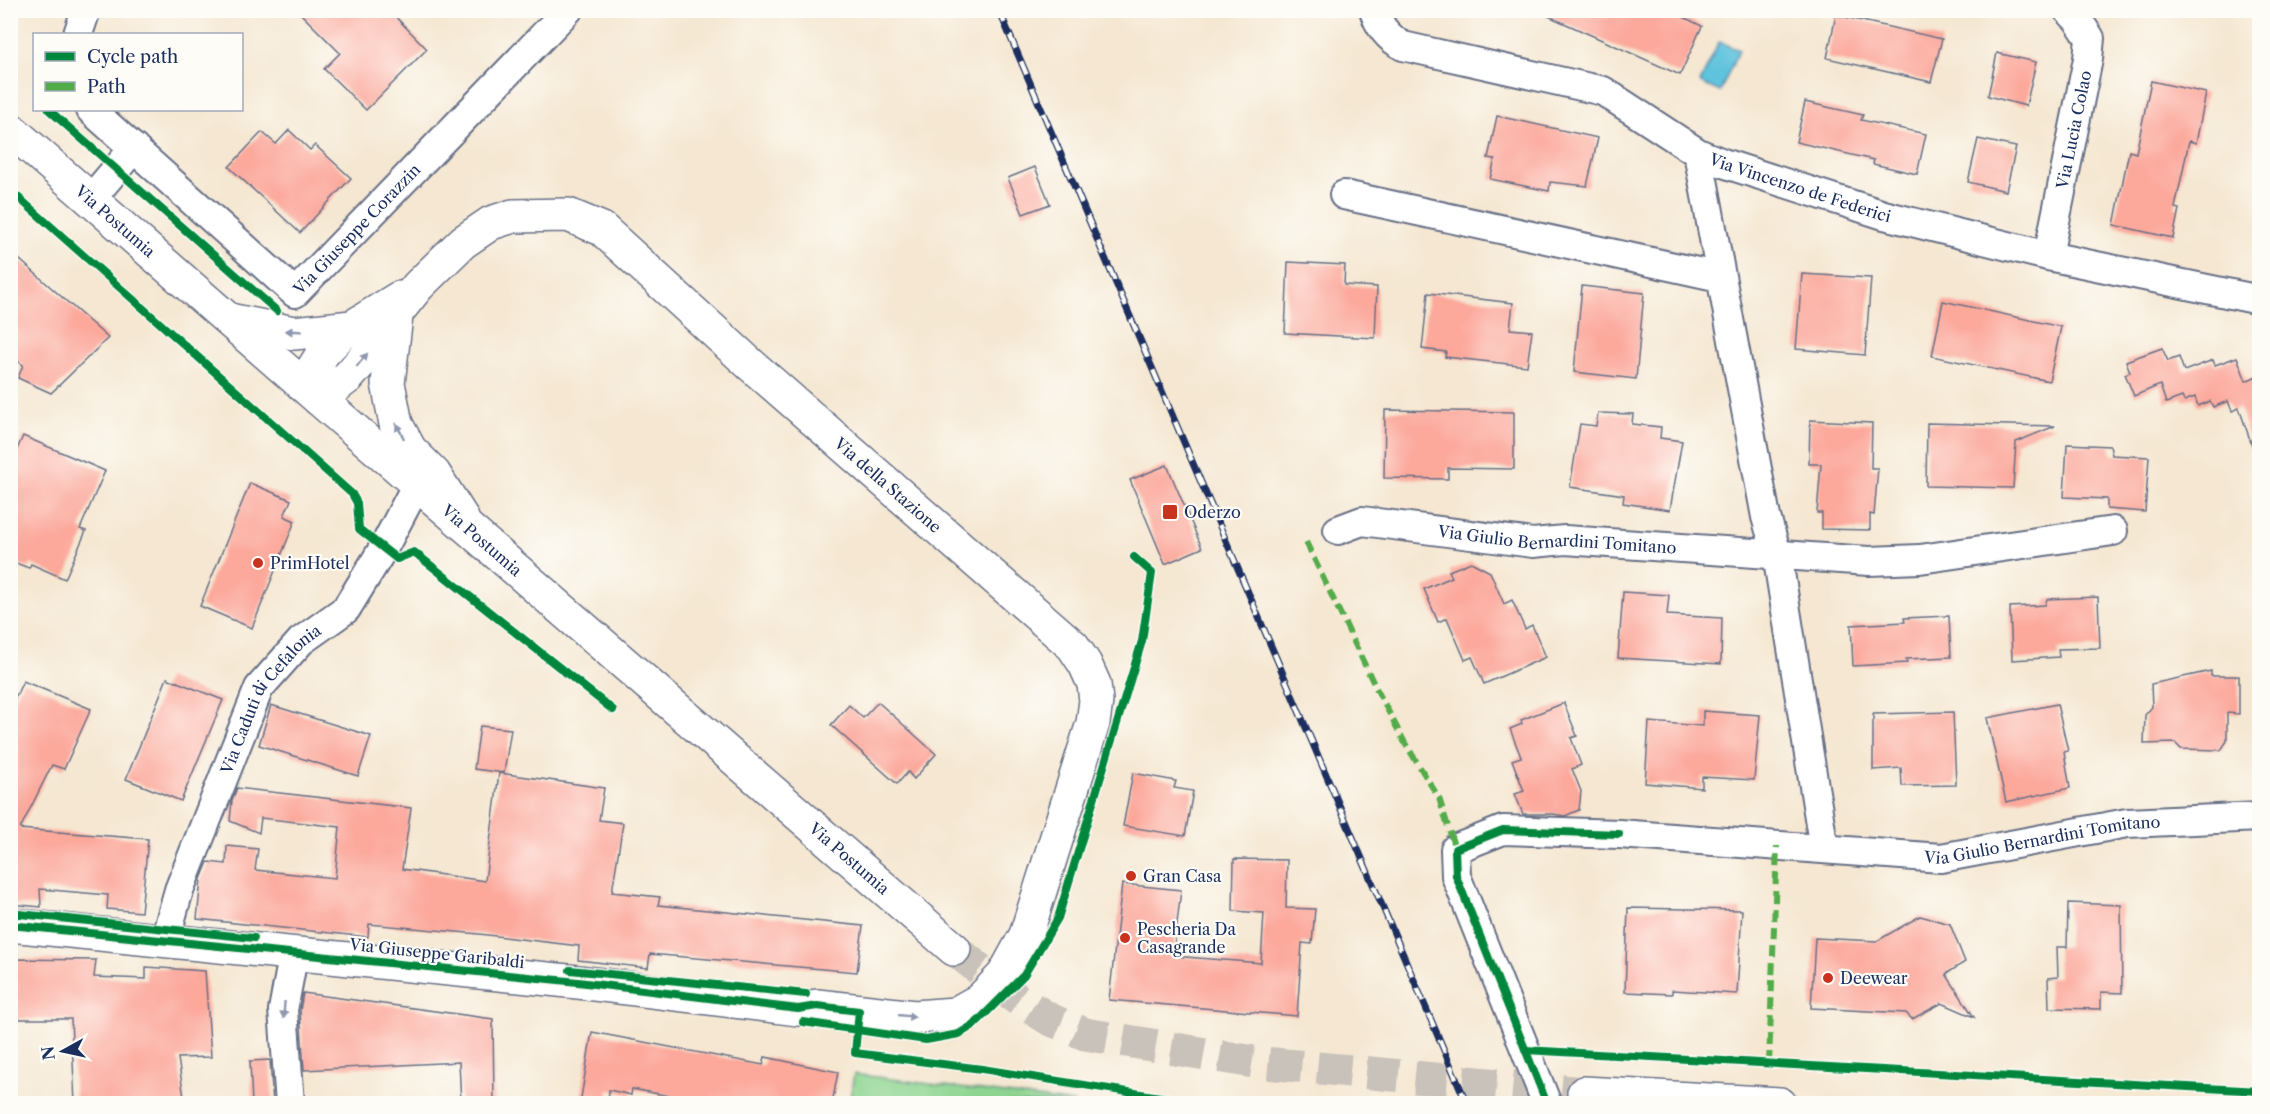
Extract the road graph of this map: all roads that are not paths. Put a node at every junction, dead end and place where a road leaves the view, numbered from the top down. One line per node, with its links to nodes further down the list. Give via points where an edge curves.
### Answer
1 (86, 10): 5 (street)
2 (568, 10): 8 (street, Via Giuseppe Corazzin, via 295,293)
3 (1374, 10): 9 (street, Via Vincenzo de Federici, via 1389,38 1403,46 1603,91)
4 (2068, 10): 12 (street, Via Lucia Colao, via 2090,38)
5 (78, 33)
6 (92, 111): 8 (street, Via Giuseppe Corazzin)
7 (10, 129): 11 (street, Via Postumia)
8 (134, 148): 11 (street)
9 (1698, 153): 12 (street, Via Vincenzo de Federici, via 1884,215); 13 (street)
10 (1344, 195): 13 (street)
11 (90, 200): 17 (street, Via Postumia)
12 (2048, 256): 15 (street, Via Vincenzo de Federici)
13 (1720, 278): 24 (street, via 1766,517)
14 (418, 286): 16 (street, Via della Stazione); 18 (street, Via della Stazione); 31 (street, Via della Stazione, via 463,242 502,219 568,215 602,229 1072,646 1094,684 1093,723 1026,935)
15 (2259, 300)
16 (397, 313): 19 (street, Via della Stazione, one-way to 16, via 348,376); 21 (street, one-way to 16, via 434,474 410,450 396,424 388,383)
17 (229, 320): 18 (street, one-way to 17, via 294,333); 19 (street, Via Postumia)
18 (352, 327): 19 (street, Via della Stazione, via 323,353)
19 (311, 392): 20 (street, Via Postumia)
20 (417, 484): 21 (street, Via Postumia); 28 (street, Via Caduti di Cefalonia, via 346,609 301,641 259,688 179,891)
21 (469, 530): 29 (street, Via Postumia)
22 (1338, 530): 24 (street, Via Giulio Bernardini Tomitano, via 1362,521 1533,543 1565,540)
23 (2114, 531): 24 (street, Via Giulio Bernardini Tomitano, via 1920,559 1869,561)
24 (1777, 554): 26 (street)
25 (2259, 817): 26 (street, Via Giulio Bernardini Tomitano, via 2127,823 1941,858)
26 (1824, 849): 34 (street, Via Giulio Bernardini Tomitano, via 1503,830 1455,849 1456,876)
27 (10, 925): 28 (street, Via Giuseppe Garibaldi)
28 (165, 940): 30 (street, Via Giuseppe Garibaldi)
29 (954, 949)
30 (294, 952): 31 (street, Via Giuseppe Garibaldi, one-way to 31, via 798,1009 818,1006 915,1017 955,1014 980,1000); 33 (street, one-way to 33, via 283,1010)
31 (1004, 975)
32 (1584, 1093): 35 (street)
33 (290, 1104)
34 (1547, 1104)
35 (1780, 1104)

